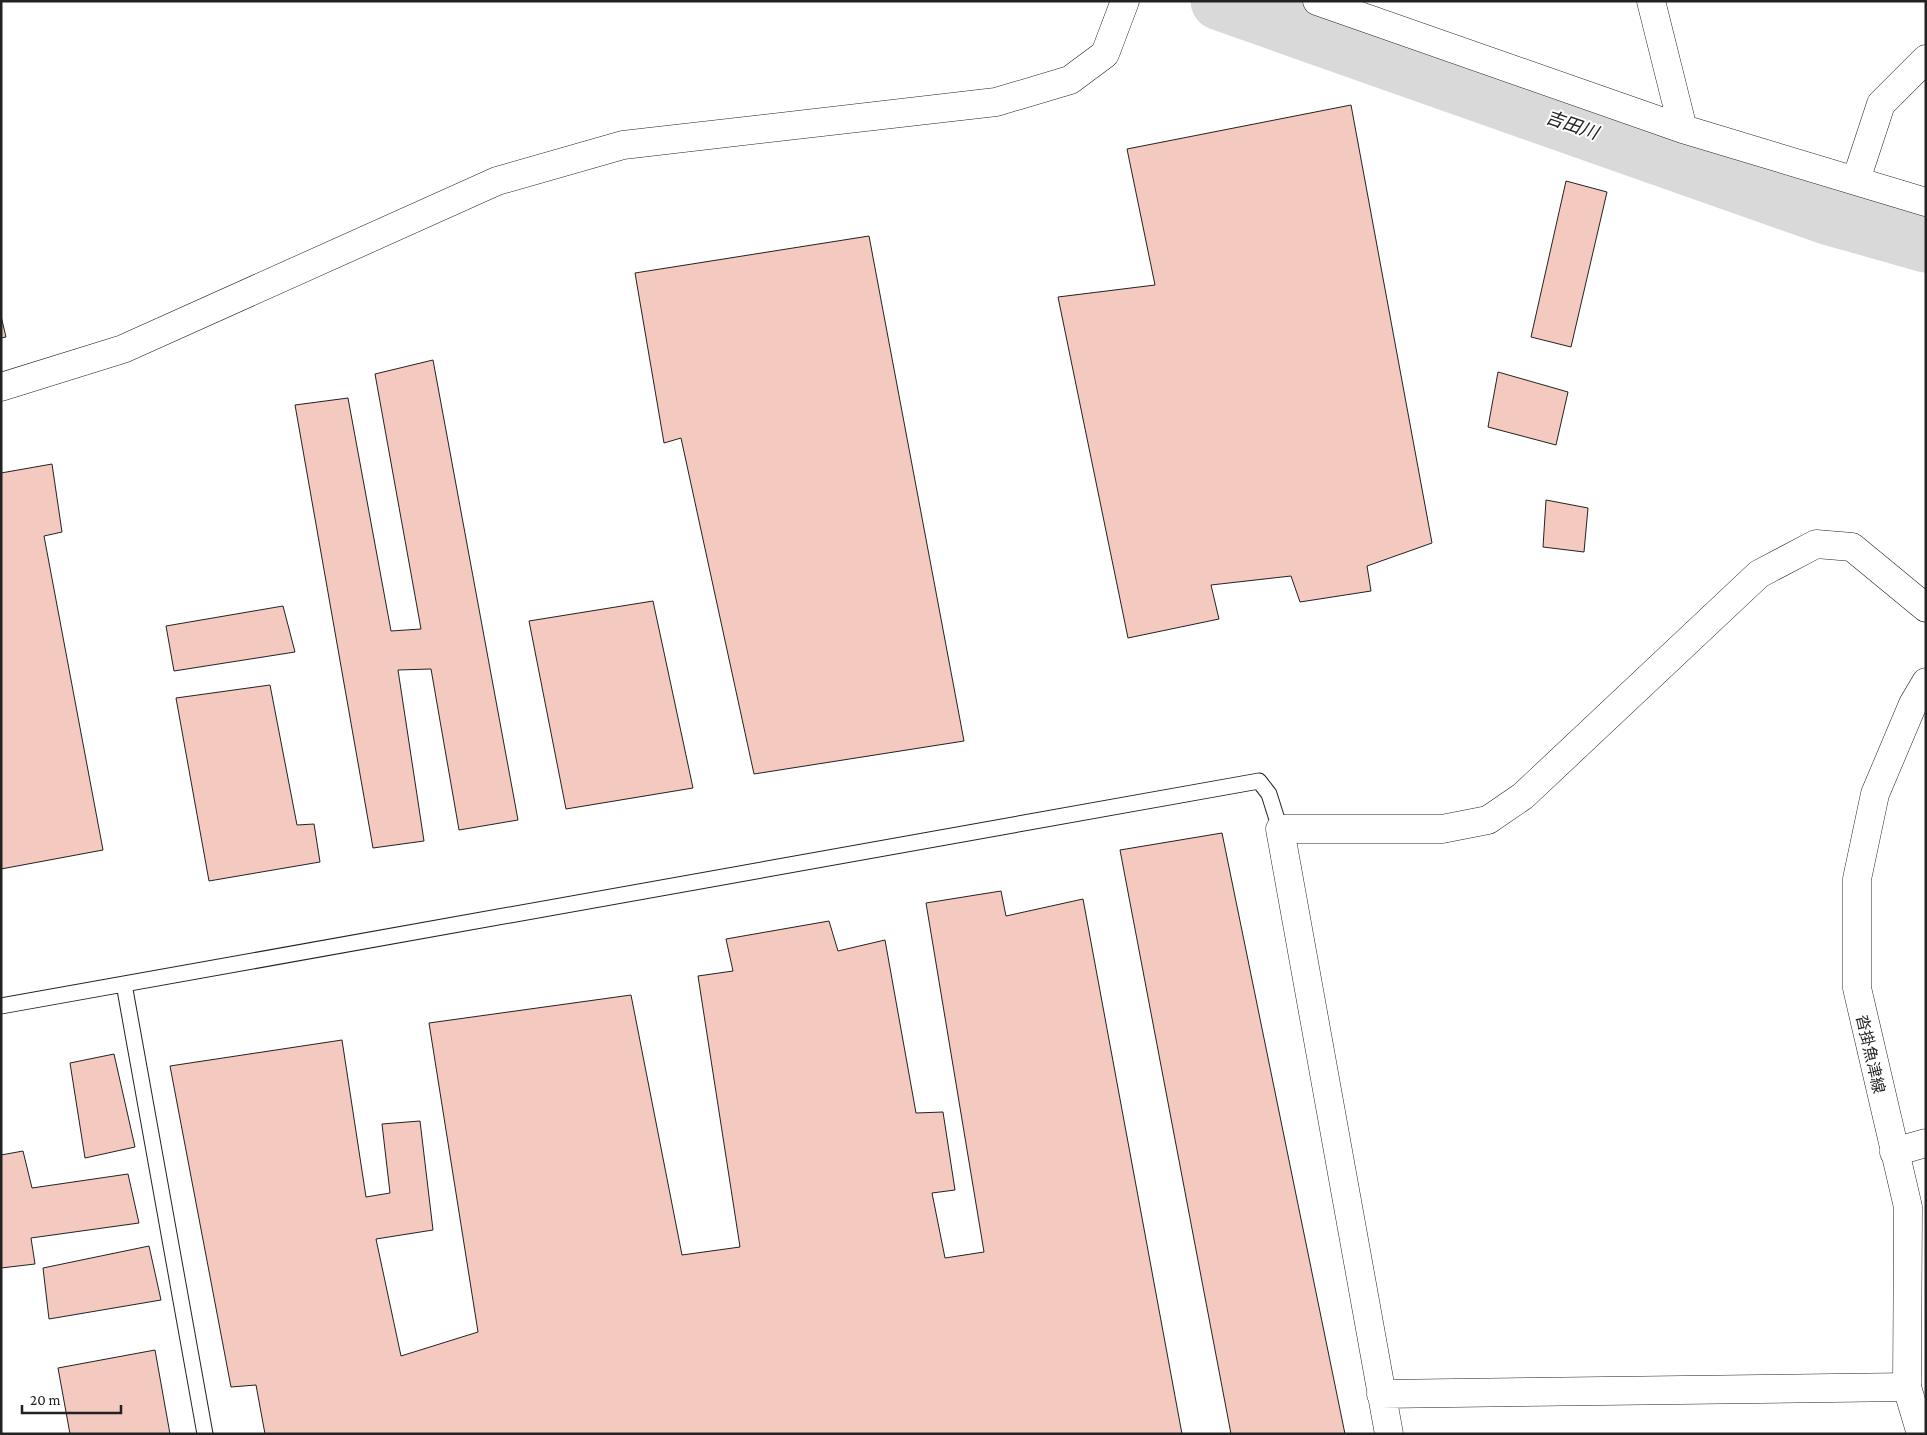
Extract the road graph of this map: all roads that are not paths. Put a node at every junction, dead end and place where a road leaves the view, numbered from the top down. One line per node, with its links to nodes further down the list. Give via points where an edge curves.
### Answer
1 (1125, 1): 8 (street, via 1105,54 1070,80 996,102 623,145 497,180 123,349)
2 (1317, 1): 5 (street)
3 (1651, 1): 5 (street)
4 (1926, 59): 6 (street, via 1881,104)
5 (1683, 129): 6 (street)
6 (1856, 180): 7 (street)
7 (1926, 202)
8 (1, 387)
9 (1926, 608): 11 (street, via 1852,547 1816,544 1759,574 1523,796 1488,820 1442,829)
10 (1926, 682): 15 (street, 沓掛魚津線, via 1913,704 1875,794 1857,879 1856,988)
11 (1280, 829): 12 (lane, via 1269,794 1259,781); 17 (street)
12 (124, 984): 13 (lane); 18 (lane)
13 (1, 1006)
14 (1926, 1143): 15 (street)
15 (1894, 1152): 16 (street, 沓掛魚津線, via 1908,1207)
16 (1907, 1387): 17 (street); 20 (street, 沓掛魚津線)
17 (1381, 1394): 19 (street)
18 (205, 1434)
19 (1389, 1434)
20 (1921, 1434)

